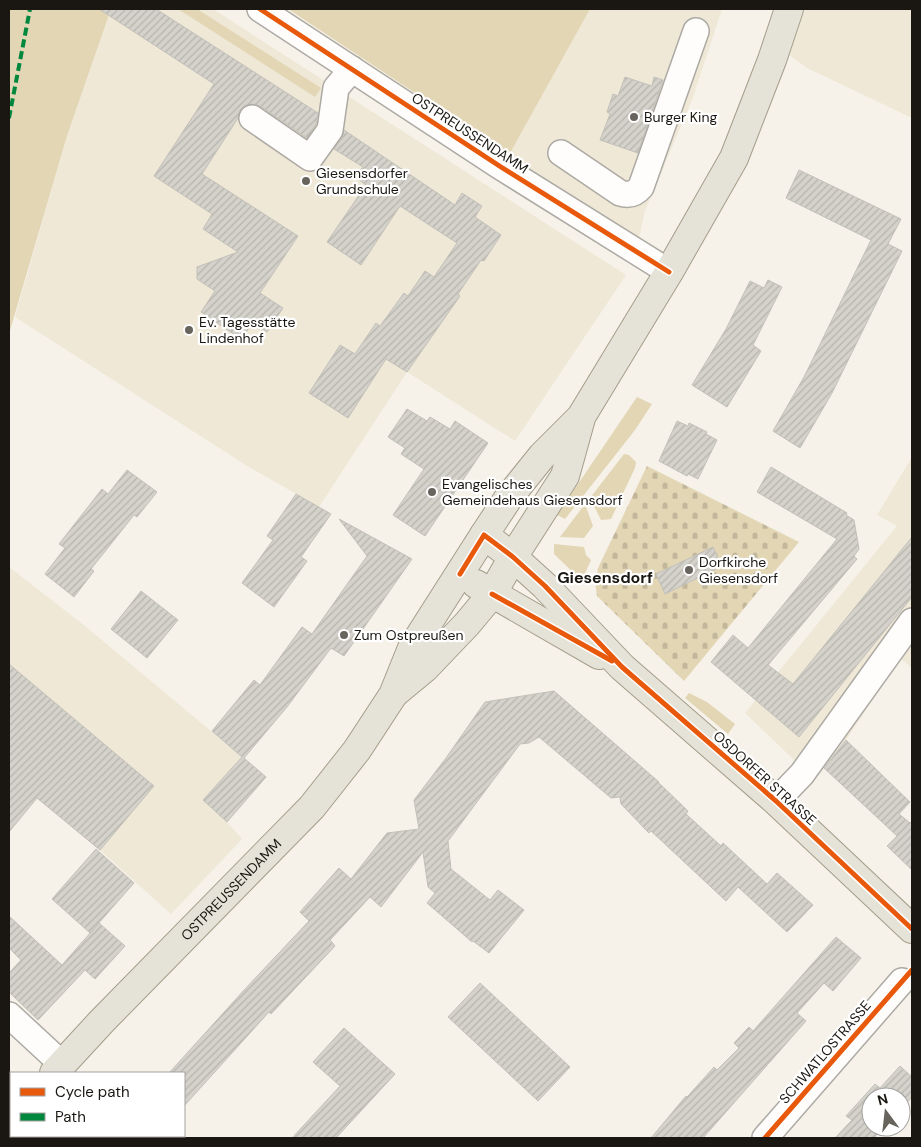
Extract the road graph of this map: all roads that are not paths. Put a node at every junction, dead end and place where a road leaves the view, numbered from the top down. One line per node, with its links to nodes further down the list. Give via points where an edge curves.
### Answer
1 (260, 9): 4 (street, OSTPREUSSENDAMM)
2 (789, 9): 7 (main road, OSTPREUSSENDAMM, via 734,158)
3 (696, 30): 6 (street, via 638,191 629,195 620,193)
4 (352, 69): 5 (street, via 336,88 330,130 310,158); 7 (street, OSTPREUSSENDAMM)
5 (252, 118)
6 (560, 153)
7 (670, 272): 8 (main road, OSTPREUSSENDAMM)
8 (581, 417): 9 (main road, OSTPREUSSENDAMM, via 542,456); 10 (main road, OSTPREUSSENDAMM, via 565,476)
9 (484, 535): 10 (main road, OSDORFER STRASSE); 11 (main road, OSTPREUSSENDAMM)
10 (513, 557): 12 (main road, OSTPREUSSENDAMM); 14 (main road, OSDORFER STRASSE)
11 (460, 574): 12 (main road, OSDORFER STRASSE); 15 (main road, OSTPREUSSENDAMM, via 412,648)
12 (492, 594): 14 (main road, OSDORFER STRASSE); 15 (main road, OSTPREUSSENDAMM, via 425,668)
13 (912, 621): 16 (street, via 802,774)
14 (622, 667): 16 (main road, OSDORFER STRASSE)
15 (393, 695): 20 (main road, OSTPREUSSENDAMM, via 357,750 312,807)
16 (776, 802): 17 (main road, OSDORFER STRASSE)
17 (912, 929)
18 (902, 981): 21 (street, SCHWATLOSTRASSE)
19 (9, 1015): 20 (street)
20 (58, 1069)
21 (765, 1138)

